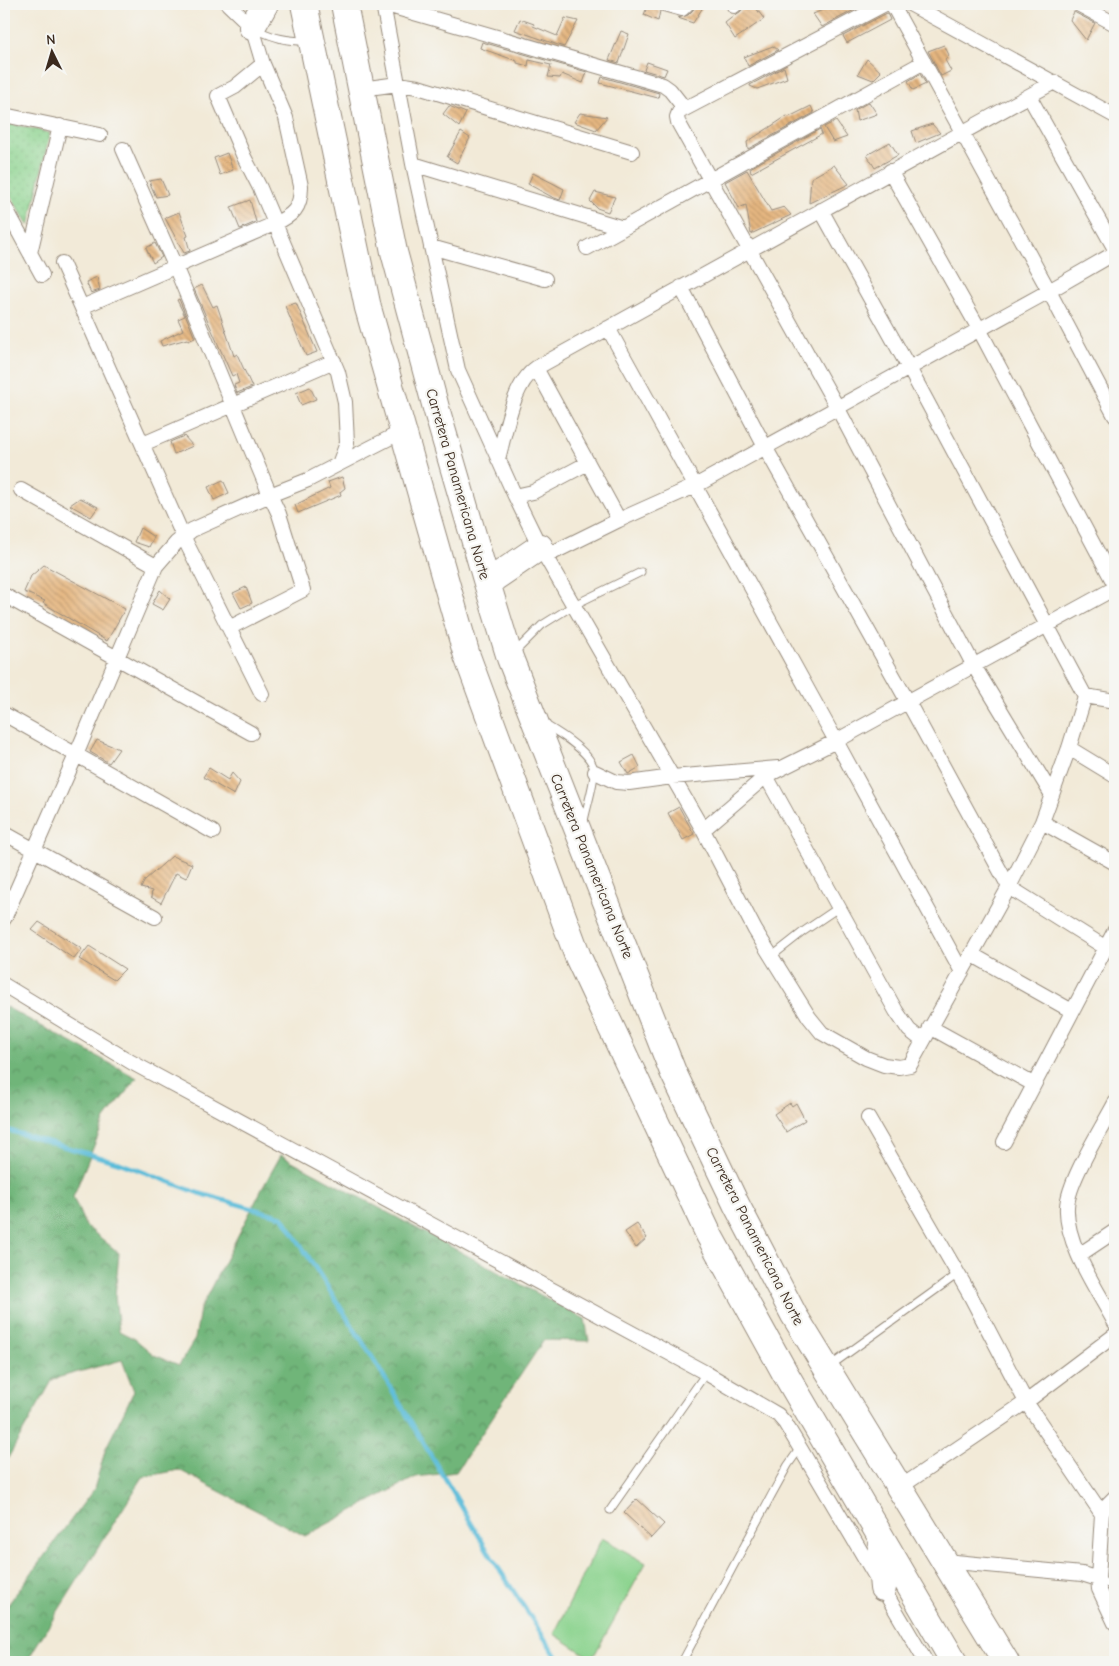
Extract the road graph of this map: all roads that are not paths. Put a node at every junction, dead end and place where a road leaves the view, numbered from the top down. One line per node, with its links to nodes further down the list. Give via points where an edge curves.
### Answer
1 (228, 4): 13 (street)
2 (264, 4): 13 (highway)
3 (304, 4): 14 (highway)
4 (344, 4): 19 (highway, Carretera Panamericana Norte)
5 (384, 4): 18 (street); 21 (street, via 663,85)
6 (664, 4): 7 (street, via 682,9)
7 (687, 4)
8 (885, 4): 21 (street)
9 (892, 4): 15 (street)
10 (910, 4): 17 (street)
11 (1078, 4): 12 (street)
12 (1115, 24)
13 (252, 27): 14 (lane, via 274,38); 16 (street)
14 (312, 41): 57 (highway, via 368,308)
15 (924, 62): 25 (street); 31 (street)
16 (263, 64): 34 (street, via 286,118 300,186 299,201 291,216); 34 (street, via 235,87 218,96)
17 (1054, 82): 20 (street); 23 (street)
18 (398, 84): 19 (street); 28 (street, via 435,91); 29 (street)
19 (361, 88): 72 (highway, Carretera Panamericana Norte, via 394,252)
20 (1028, 96): 25 (street); 38 (street)
21 (685, 109): 31 (street, via 676,117)
22 (4, 115): 24 (street)
23 (1115, 116)
24 (60, 126): 26 (street); 40 (street)
25 (962, 132): 30 (street); 47 (street)
26 (100, 135)
27 (123, 149): 43 (street)
28 (632, 152)
29 (413, 164): 35 (street); 36 (street)
30 (890, 171): 33 (street); 50 (street)
31 (710, 179): 35 (street); 39 (street)
32 (4, 205): 40 (street)
33 (821, 210): 39 (street); 53 (street)
34 (274, 224): 43 (street); 51 (street)
35 (623, 228): 37 (street)
36 (431, 247): 45 (street); 60 (street, via 458,370)
37 (587, 248)
38 (1115, 249)
39 (749, 250): 46 (street); 55 (street)
40 (30, 253): 44 (street)
41 (1115, 253): 47 (street)
42 (62, 263): 48 (street)
43 (175, 266): 48 (street); 54 (street)
44 (42, 276)
45 (545, 279)
46 (681, 287): 49 (street); 59 (street)
47 (1049, 291): 50 (street); 56 (street)
48 (82, 307): 58 (street)
49 (608, 328): 52 (street); 63 (street)
50 (980, 330): 53 (street); 73 (street)
51 (334, 361): 54 (street); 62 (street, via 346,418 347,443)
52 (536, 368): 60 (street, via 522,381); 61 (street)
53 (909, 368): 55 (street); 76 (street)
54 (233, 406): 58 (street); 65 (street)
55 (837, 407): 59 (street); 80 (street)
56 (1115, 416)
57 (404, 431): 62 (street); 136 (highway, via 467,656 578,957 709,1235)
58 (143, 444): 68 (street)
59 (765, 447): 63 (street); 83 (street)
60 (498, 459): 66 (street)
61 (588, 462): 66 (street, via 533,492); 67 (street)
62 (339, 464): 65 (street)
63 (695, 486): 67 (street); 88 (street)
64 (21, 490): 70 (street)
65 (270, 495): 68 (street); 77 (street, via 303,590)
66 (515, 496): 69 (street)
67 (619, 520): 69 (street)
68 (183, 536): 70 (street); 77 (street)
69 (543, 551): 72 (highway); 75 (street)
70 (156, 566): 78 (street)
71 (641, 572): 75 (lane)
72 (486, 583): 79 (highway, Carretera Panamericana Norte)
73 (1115, 586): 76 (street)
74 (4, 595): 78 (street)
75 (574, 605): 79 (lane, via 542,625); 95 (street)
76 (1046, 626): 80 (street); 82 (street)
77 (229, 628): 81 (street)
78 (116, 658): 87 (street); 90 (street)
79 (510, 658): 86 (highway, Carretera Panamericana Norte)
80 (974, 666): 83 (street); 96 (street)
81 (262, 694)
82 (1085, 696): 84 (street); 89 (street)
83 (908, 702): 88 (street); 104 (street)
84 (1115, 702)
85 (4, 714): 90 (street)
86 (533, 718): 92 (lane, via 584,752 592,762); 101 (highway, Carretera Panamericana Norte)
87 (252, 733)
88 (836, 741): 91 (street); 112 (street)
89 (1069, 748): 94 (street); 96 (street)
90 (76, 755): 99 (street); 102 (street)
91 (784, 767): 93 (street); 95 (street)
92 (594, 772): 95 (street, via 616,782 629,783); 101 (lane)
93 (766, 776): 98 (street); 105 (street)
94 (1115, 776)
95 (672, 777): 98 (street)
96 (1052, 795): 97 (street)
97 (1042, 822): 103 (street); 104 (street)
98 (702, 830): 111 (street)
99 (214, 832)
100 (4, 833): 102 (street)
101 (581, 838): 128 (highway, Carretera Panamericana Norte, via 673,1072 736,1204 794,1315)
102 (33, 849): 106 (street); 107 (street)
103 (1115, 862)
104 (1008, 887): 109 (street); 110 (street)
105 (838, 908): 111 (lane); 116 (street, via 896,1011 909,1030)
106 (154, 917)
107 (4, 918)
108 (1115, 930): 109 (street)
109 (1106, 948): 114 (street)
110 (971, 954): 112 (street); 114 (street)
111 (771, 957): 116 (street, via 809,1017 822,1033 833,1040 866,1058 899,1068 910,1065)
112 (962, 972): 115 (street)
113 (4, 985): 129 (street, via 131,1062)
114 (1072, 1012): 117 (street)
115 (930, 1027): 116 (street); 117 (street)
116 (923, 1041)
117 (1033, 1084): 122 (street)
118 (1115, 1103): 121 (street)
119 (868, 1118): 125 (street)
120 (1115, 1126): 121 (street)
121 (1095, 1140): 124 (street, via 1072,1184 1066,1206 1068,1227)
122 (1004, 1142)
123 (1115, 1231): 124 (street)
124 (1079, 1255): 126 (street)
125 (958, 1274): 128 (lane); 130 (street)
126 (1115, 1323)
127 (1115, 1335): 130 (street)
128 (826, 1368): 132 (highway, Carretera Panamericana Norte)
129 (706, 1373): 131 (street, via 778,1416); 134 (lane)
130 (1026, 1402): 132 (street); 135 (street)
131 (800, 1448): 140 (street); 142 (lane, via 788,1464)
132 (899, 1488): 137 (highway, Carretera Panamericana Norte)
133 (1115, 1497): 135 (street)
134 (610, 1510)
135 (1102, 1514): 138 (street)
136 (882, 1539): 140 (highway); 144 (highway)
137 (945, 1561): 138 (street, via 1082,1574); 145 (highway, Carretera Panamericana Norte)
138 (1098, 1579): 139 (lane); 141 (street, via 1099,1589)
139 (1115, 1586)
140 (882, 1588): 143 (street)
141 (1115, 1623)
142 (682, 1662)
143 (926, 1662)
144 (954, 1662)
145 (1006, 1662)

